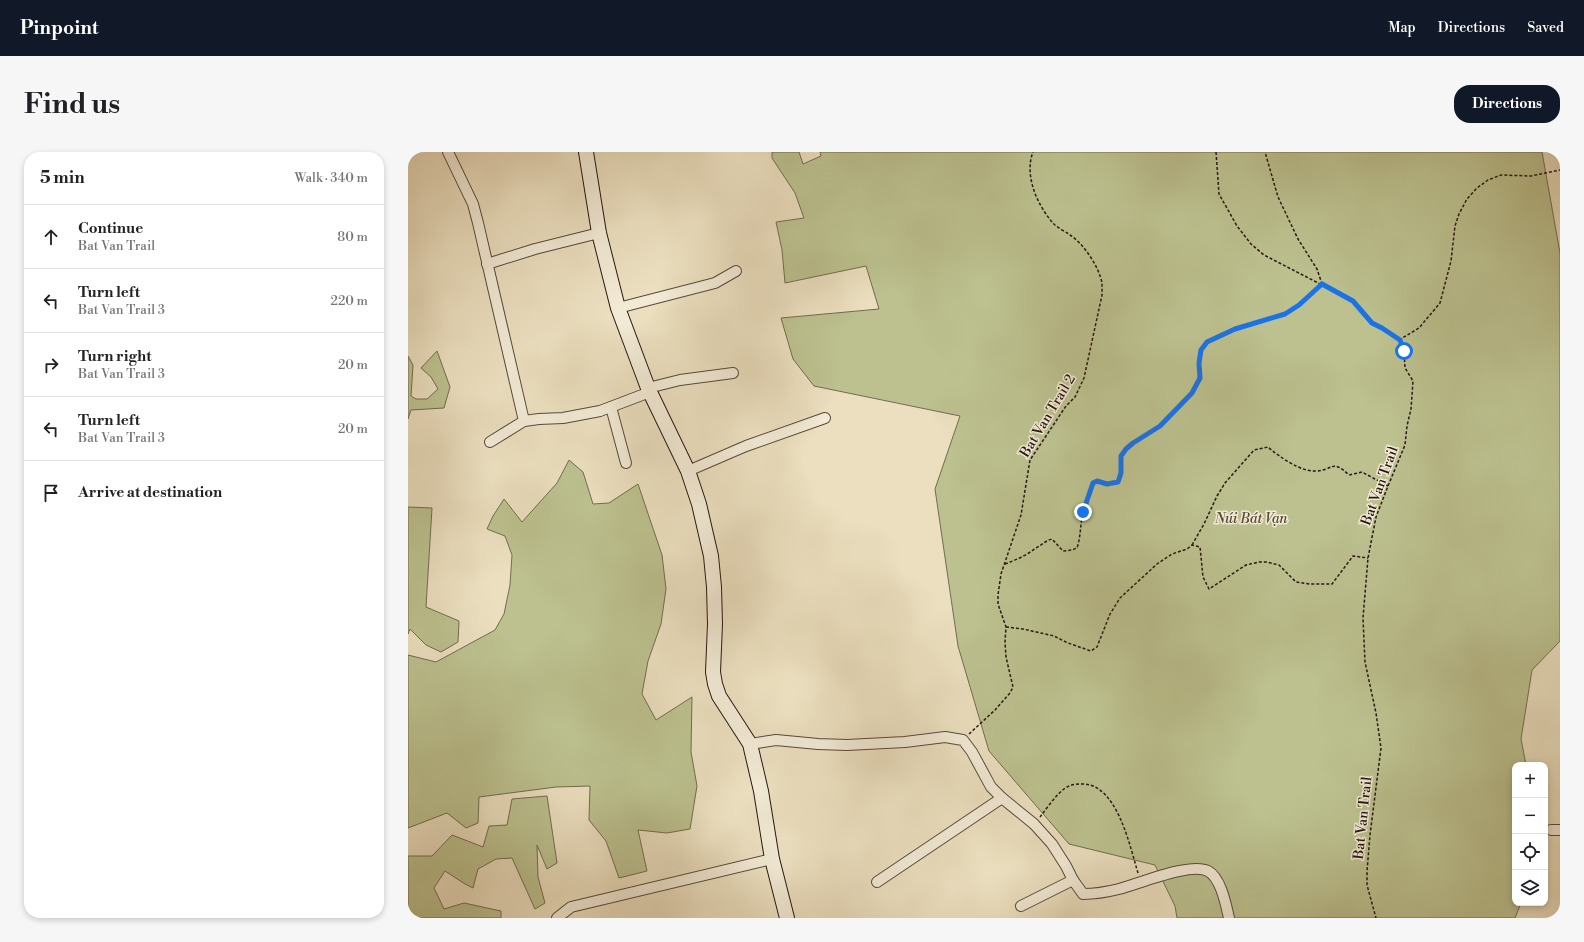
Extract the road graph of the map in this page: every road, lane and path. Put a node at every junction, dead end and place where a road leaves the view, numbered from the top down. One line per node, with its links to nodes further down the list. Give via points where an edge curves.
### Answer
1 (448, 152): 8 (street, via 473,204)
2 (586, 152): 7 (main road)
3 (1033, 152): 24 (path, Bat Van Trail 2, via 1030,169 1037,198 1052,223 1071,235 1085,250 1102,283 1102,295 1084,378 1074,397 1030,460 1022,514)
4 (1216, 152): 10 (path, via 1219,194 1237,226 1251,244 1264,255)
5 (1264, 152): 10 (path, via 1278,197 1298,239 1317,269)
6 (1560, 170): 12 (path, via 1531,176 1501,175 1477,188 1467,199 1455,226 1440,303 1419,328)
7 (599, 233): 8 (street); 11 (main road)
8 (487, 264): 17 (street)
9 (736, 271): 11 (street, via 715,283)
10 (1322, 284): 12 (path, via 1353,301 1372,323); 24 (path, via 1285,314 1235,329 1207,342 1201,350 1200,378 1192,393 1160,426 1126,449 1121,456 1118,482 1093,483 1083,512 1077,548 1063,551 1052,539 1026,555)
11 (618, 308): 14 (main road)
12 (1400, 340): 21 (path, Bat Van Trail, via 1404,351 1405,368 1413,381 1411,410 1405,445)
13 (733, 373): 14 (street, via 680,380)
14 (649, 390): 15 (street); 20 (main road)
15 (611, 407): 17 (street, via 563,418); 19 (street)
16 (825, 418): 20 (street, via 746,446)
17 (524, 421): 18 (street)
18 (490, 442)
19 (626, 463)
20 (688, 471): 27 (main road, via 711,556 715,624 712,672 719,696)
21 (1388, 486): 22 (path, via 1362,472 1349,475 1336,465 1314,471 1288,462 1268,447 1254,450 1216,496); 23 (path, Bat Van Trail, via 1376,517)
22 (1192, 545): 23 (path, via 1200,547 1203,577 1209,589 1246,565 1259,562 1279,565 1296,582 1332,584 1353,556); 25 (path, via 1157,564 1120,598 1110,614 1097,647 1091,651 1054,636 1023,628)
23 (1368, 558): 38 (path, Bat Van Trail, via 1363,633 1365,662 1381,748 1367,871 1367,885)
24 (1004, 564): 25 (path, Bat Van Trail 2, via 998,604)
25 (1006, 627): 26 (path, Bat Van Trail 2, via 1006,657 1012,687 1010,693)
26 (963, 740): 27 (street, via 945,737 847,745 776,740); 28 (street, via 991,787)
27 (750, 744): 30 (main road)
28 (1002, 798): 29 (street); 32 (street)
29 (1034, 824): 31 (street, via 1052,844); 33 (path, via 1064,789 1074,784 1087,784 1097,788 1106,796 1121,821)
30 (772, 859): 35 (street, via 571,907); 36 (main road)
31 (1073, 880): 33 (street, via 1083,894 1096,894); 34 (street)
32 (877, 882)
33 (1140, 883): 37 (street, via 1162,875 1198,868 1209,872 1217,881)
34 (1021, 906)
35 (557, 918)
36 (787, 918)
37 (1229, 918)
38 (1376, 918)

